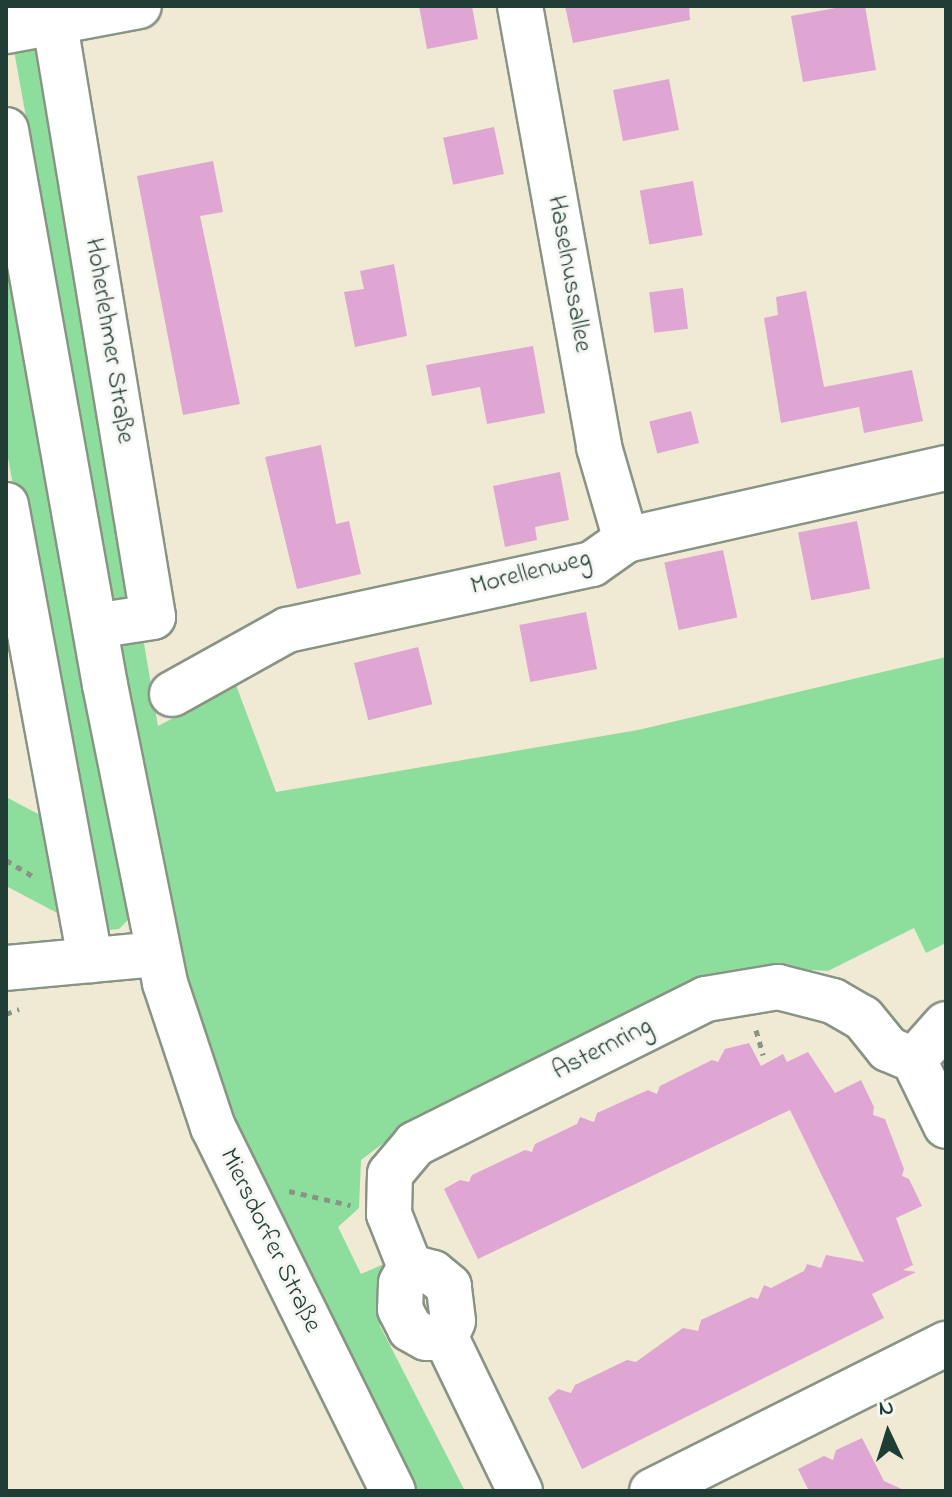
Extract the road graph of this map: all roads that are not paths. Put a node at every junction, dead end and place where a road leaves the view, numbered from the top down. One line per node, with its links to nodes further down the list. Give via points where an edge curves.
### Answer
1 (139, 6): 3 (street)
2 (520, 6): 8 (street, Haselnussallee, via 599,447)
3 (53, 14): 4 (street); 9 (street, Hoherlehmer Straße, via 153,617)
4 (6, 31)
5 (6, 130): 9 (street)
6 (946, 468): 8 (street, Morellenweg)
7 (6, 505): 11 (street)
8 (626, 540): 10 (street, Morellenweg, via 592,564 287,630)
9 (95, 626): 13 (street)
10 (172, 694)
11 (90, 960): 12 (street); 13 (street)
12 (6, 968)
13 (162, 969): 18 (street, Miersdorfer Straße, via 213,1127)
14 (946, 1024): 15 (street)
15 (914, 1060): 16 (street); 19 (street, Asternring, via 888,1049 863,1018 833,1001 778,987 706,999 415,1144 390,1174 389,1214 410,1267 401,1283 400,1309 410,1329 426,1338 446,1338)
16 (946, 1126)
17 (946, 1344): 20 (street)
18 (393, 1491)
19 (520, 1491)
20 (652, 1491)

